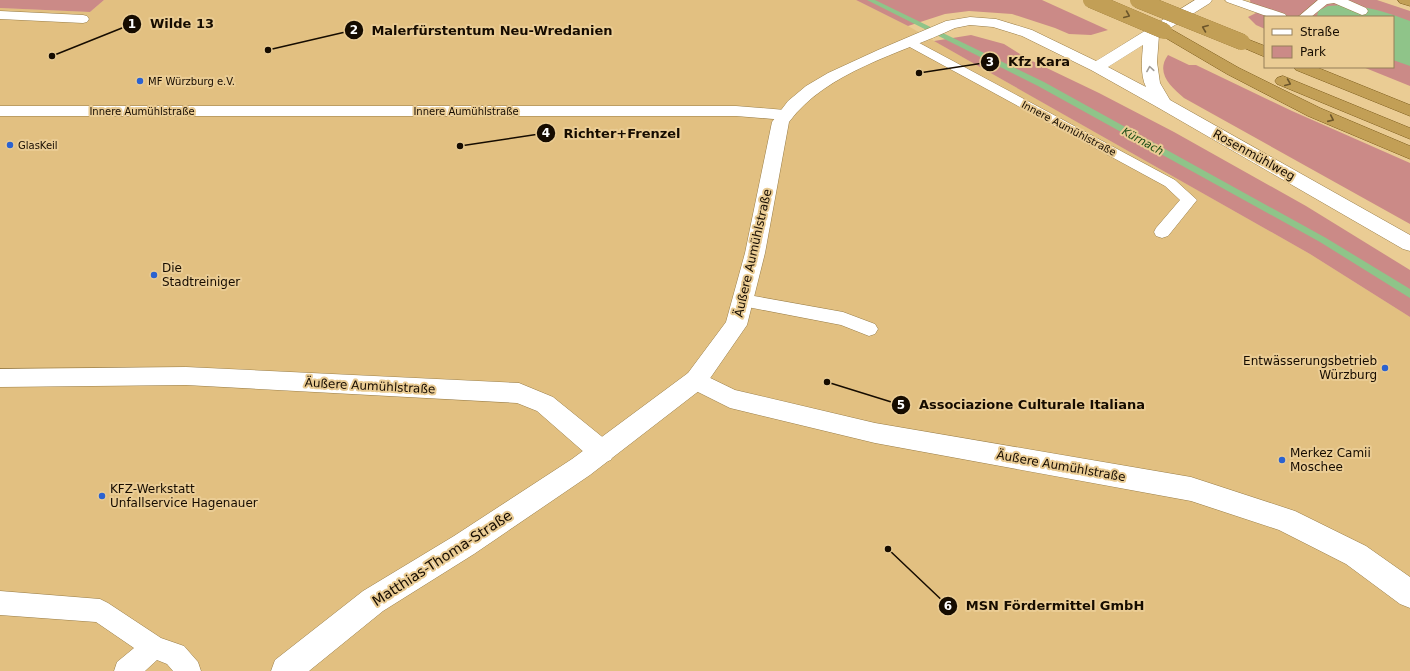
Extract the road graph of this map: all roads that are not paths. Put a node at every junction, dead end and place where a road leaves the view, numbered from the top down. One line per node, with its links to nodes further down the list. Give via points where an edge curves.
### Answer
1 (1091, 0): 13 (highway, one-way to 13, bridge)
2 (1138, 0): 15 (highway, one-way to 2, bridge)
3 (1206, 0): 13 (street)
4 (1231, 0): 10 (lane)
5 (1334, 0): 8 (lane); 11 (lane, via 1324,1)
6 (1405, 0): 7 (highway)
7 (1410, 2)
8 (1362, 11)
9 (0, 15): 12 (lane)
10 (1278, 16)
11 (1305, 16)
12 (82, 19)
13 (1158, 32): 16 (highway); 17 (street); 20 (street, one-way to 13, via 1152,84 1149,62)
14 (912, 41): 17 (street, via 951,24 970,21 996,23 1027,33); 24 (street, via 834,76 800,98); 27 (lane, Innere Aumühlstraße, via 1170,183 1189,200)
15 (1264, 52)
16 (1230, 64): 25 (highway, one-way to 25); 26 (highway, one-way to 26, via 1314,112)
17 (1097, 67): 20 (street, Rosenmühlweg)
18 (1304, 68): 19 (highway)
19 (1386, 101): 21 (highway); 23 (highway)
20 (1163, 103): 28 (street, Rosenmühlweg)
21 (1410, 108)
22 (0, 111): 24 (street, Innere Aumühlstraße, via 736,111)
23 (1410, 111)
24 (785, 115): 29 (street, Äußere Aumühlstraße)
25 (1410, 134)
26 (1410, 154)
27 (1162, 232)
28 (1410, 244)
29 (743, 300): 30 (lane, via 843,319); 32 (street, Äußere Aumühlstraße, via 736,325)
30 (869, 329)
31 (0, 378): 33 (street, Äußere Aumühlstraße, via 186,376 519,394 545,404)
32 (696, 380): 33 (street, Äußere Aumühlstraße); 34 (street, Äußere Aumühlstraße, via 730,398 875,434 1191,489 1286,520 1356,555)
33 (602, 452): 39 (street, Matthias-Thoma-Straße, via 464,545 373,601)
34 (1410, 594)
35 (0, 602): 36 (lane, via 100,611)
36 (154, 647): 37 (lane); 38 (lane, via 175,655)
37 (126, 671)
38 (189, 671)
39 (286, 671)

